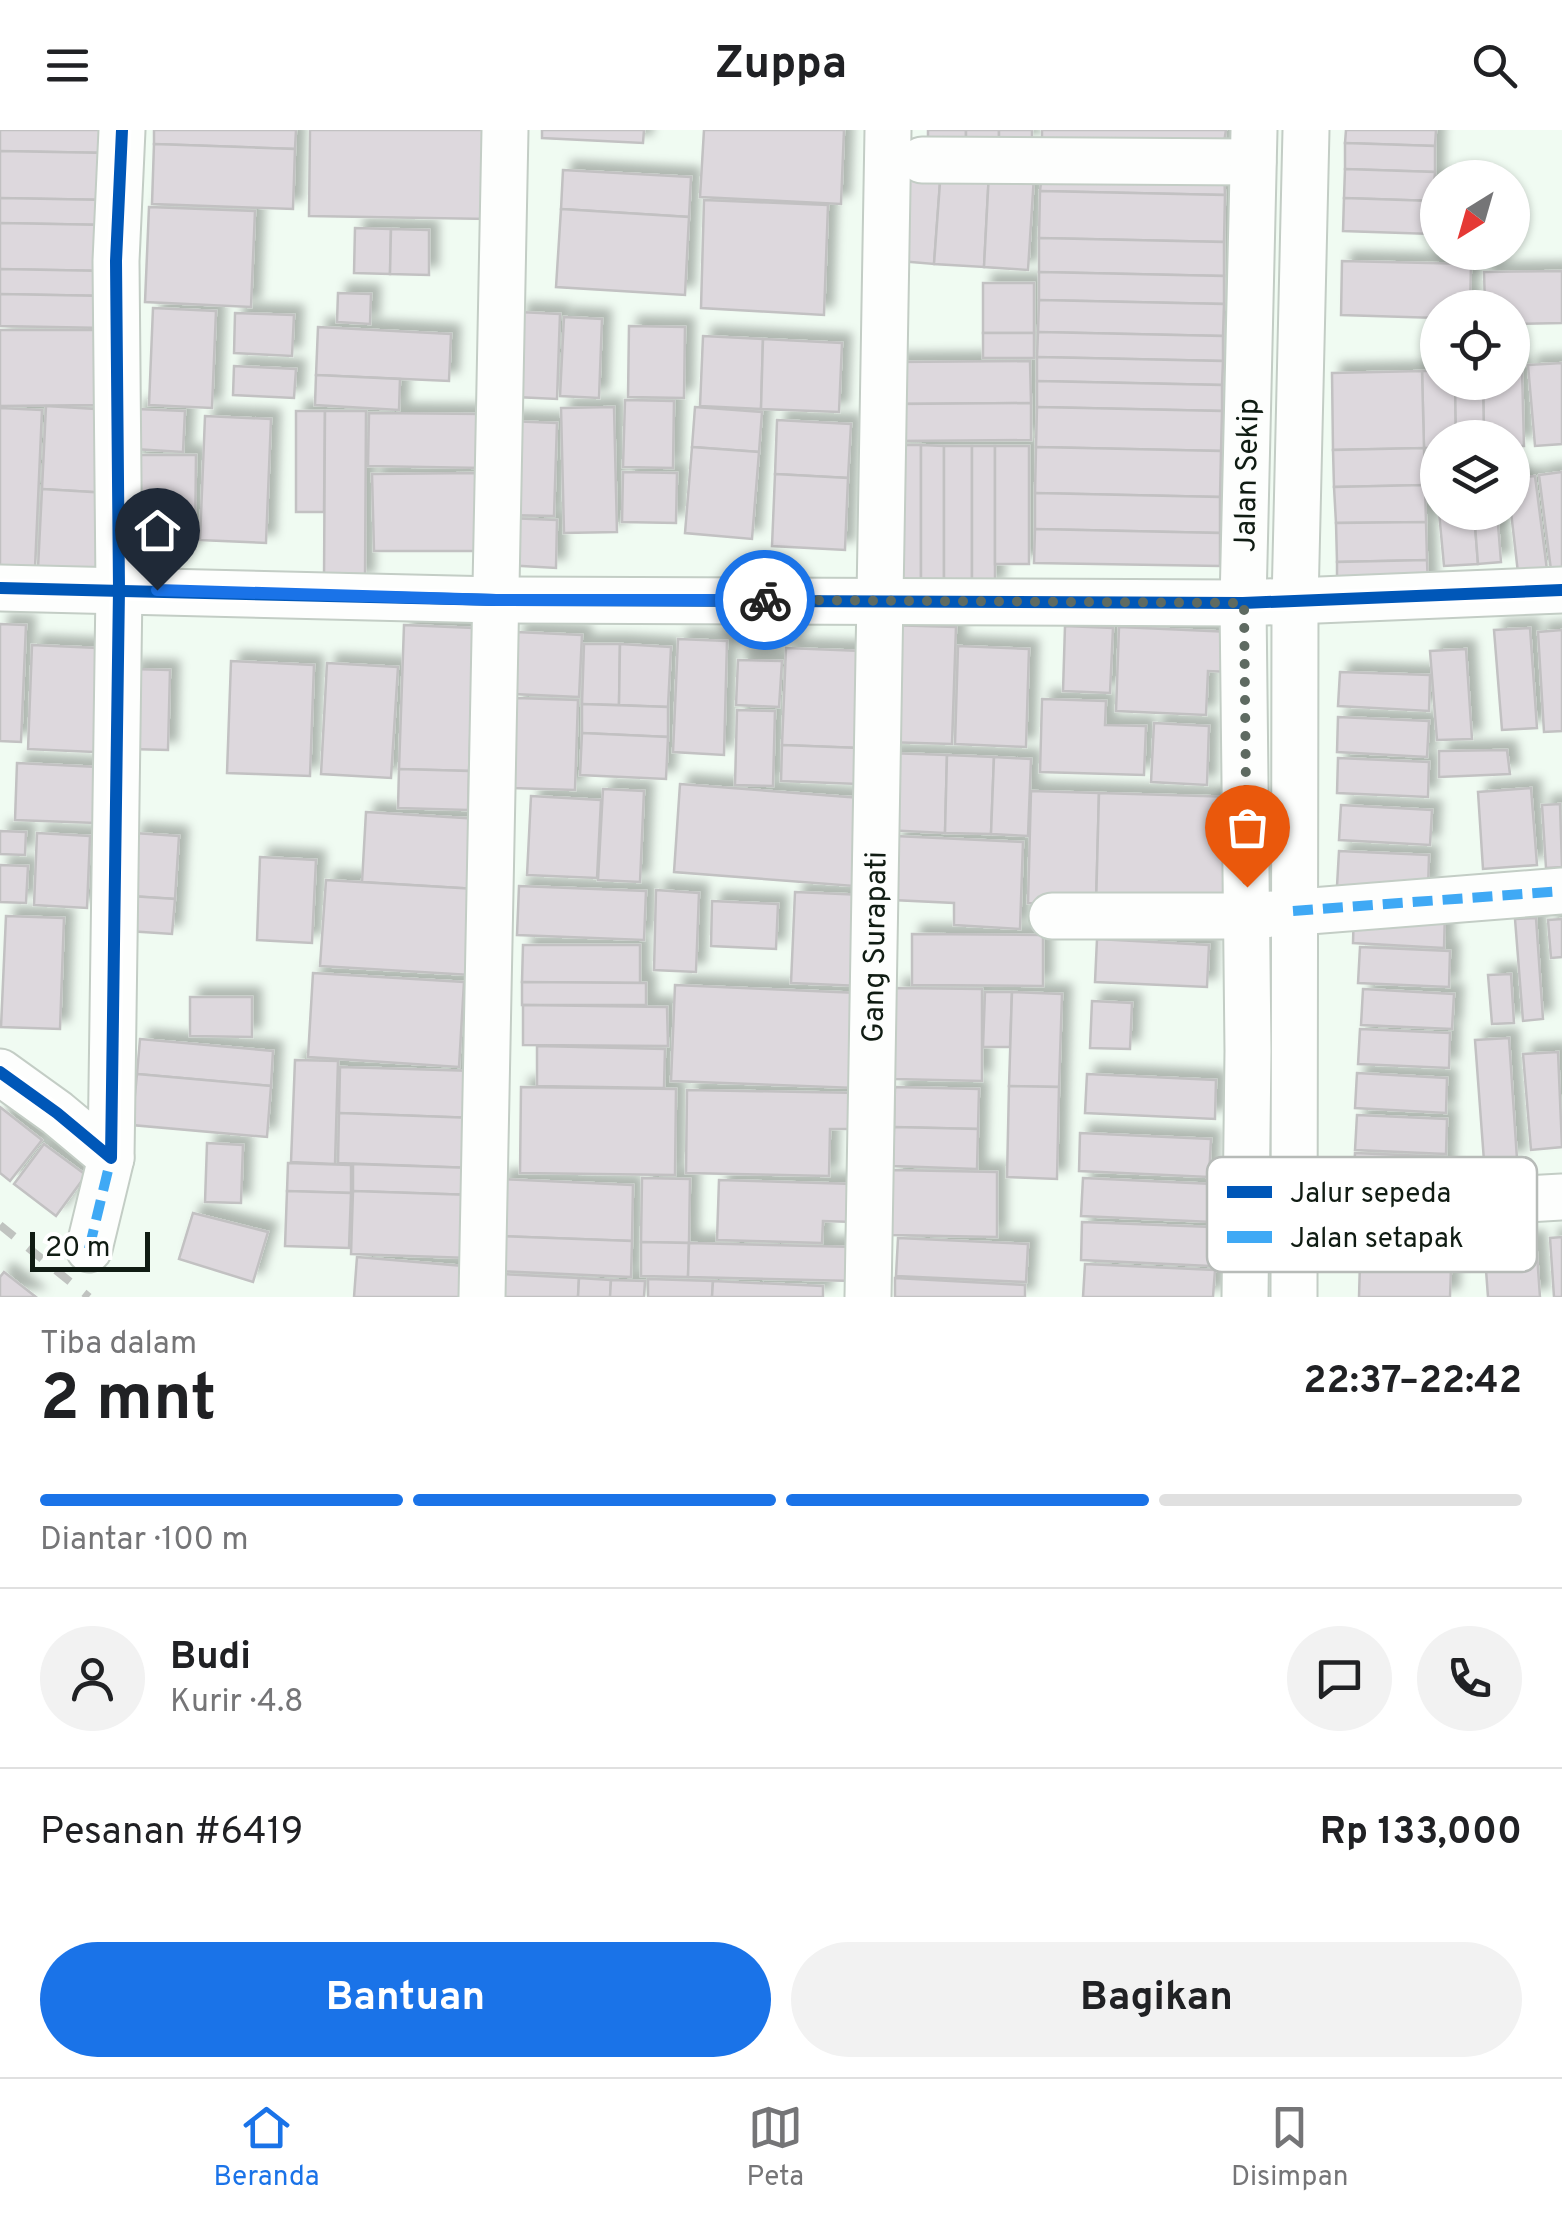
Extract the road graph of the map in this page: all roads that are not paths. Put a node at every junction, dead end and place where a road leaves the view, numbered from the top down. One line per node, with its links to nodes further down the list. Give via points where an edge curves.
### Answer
1 (122, 130): 8 (street, via 116,261)
2 (505, 130): 11 (street)
3 (888, 130): 10 (street, Gang Surapati)
4 (1306, 130): 13 (street, Jalan Sekip)
5 (1254, 146): 6 (street); 12 (street, Jalan Sekip)
6 (922, 160)
7 (0, 588): 8 (street)
8 (119, 589): 11 (street); 21 (street)
9 (1562, 590): 13 (street)
10 (882, 599): 11 (street); 12 (street); 28 (street, Gang Surapati)
11 (496, 600): 27 (street)
12 (1244, 603): 13 (street); 17 (street, Jalan Sekip)
13 (1295, 603): 15 (street, Jalan Sekip)
14 (1562, 891): 15 (street)
15 (1293, 911): 17 (street); 20 (street, Jalan Sekip)
16 (1052, 916): 17 (street)
17 (1248, 916): 19 (street, Jalan Sekip)
18 (0, 1072): 21 (street)
19 (1246, 1157)
20 (1292, 1157)
21 (110, 1158): 24 (street)
22 (1562, 1197): 23 (street)
23 (1537, 1198)
24 (88, 1249)
25 (1245, 1272): 29 (street, Jalan Sekip)
26 (1293, 1272): 30 (street, Jalan Sekip)
27 (482, 1297)
28 (868, 1297)
29 (1245, 1297)
30 (1294, 1297)

